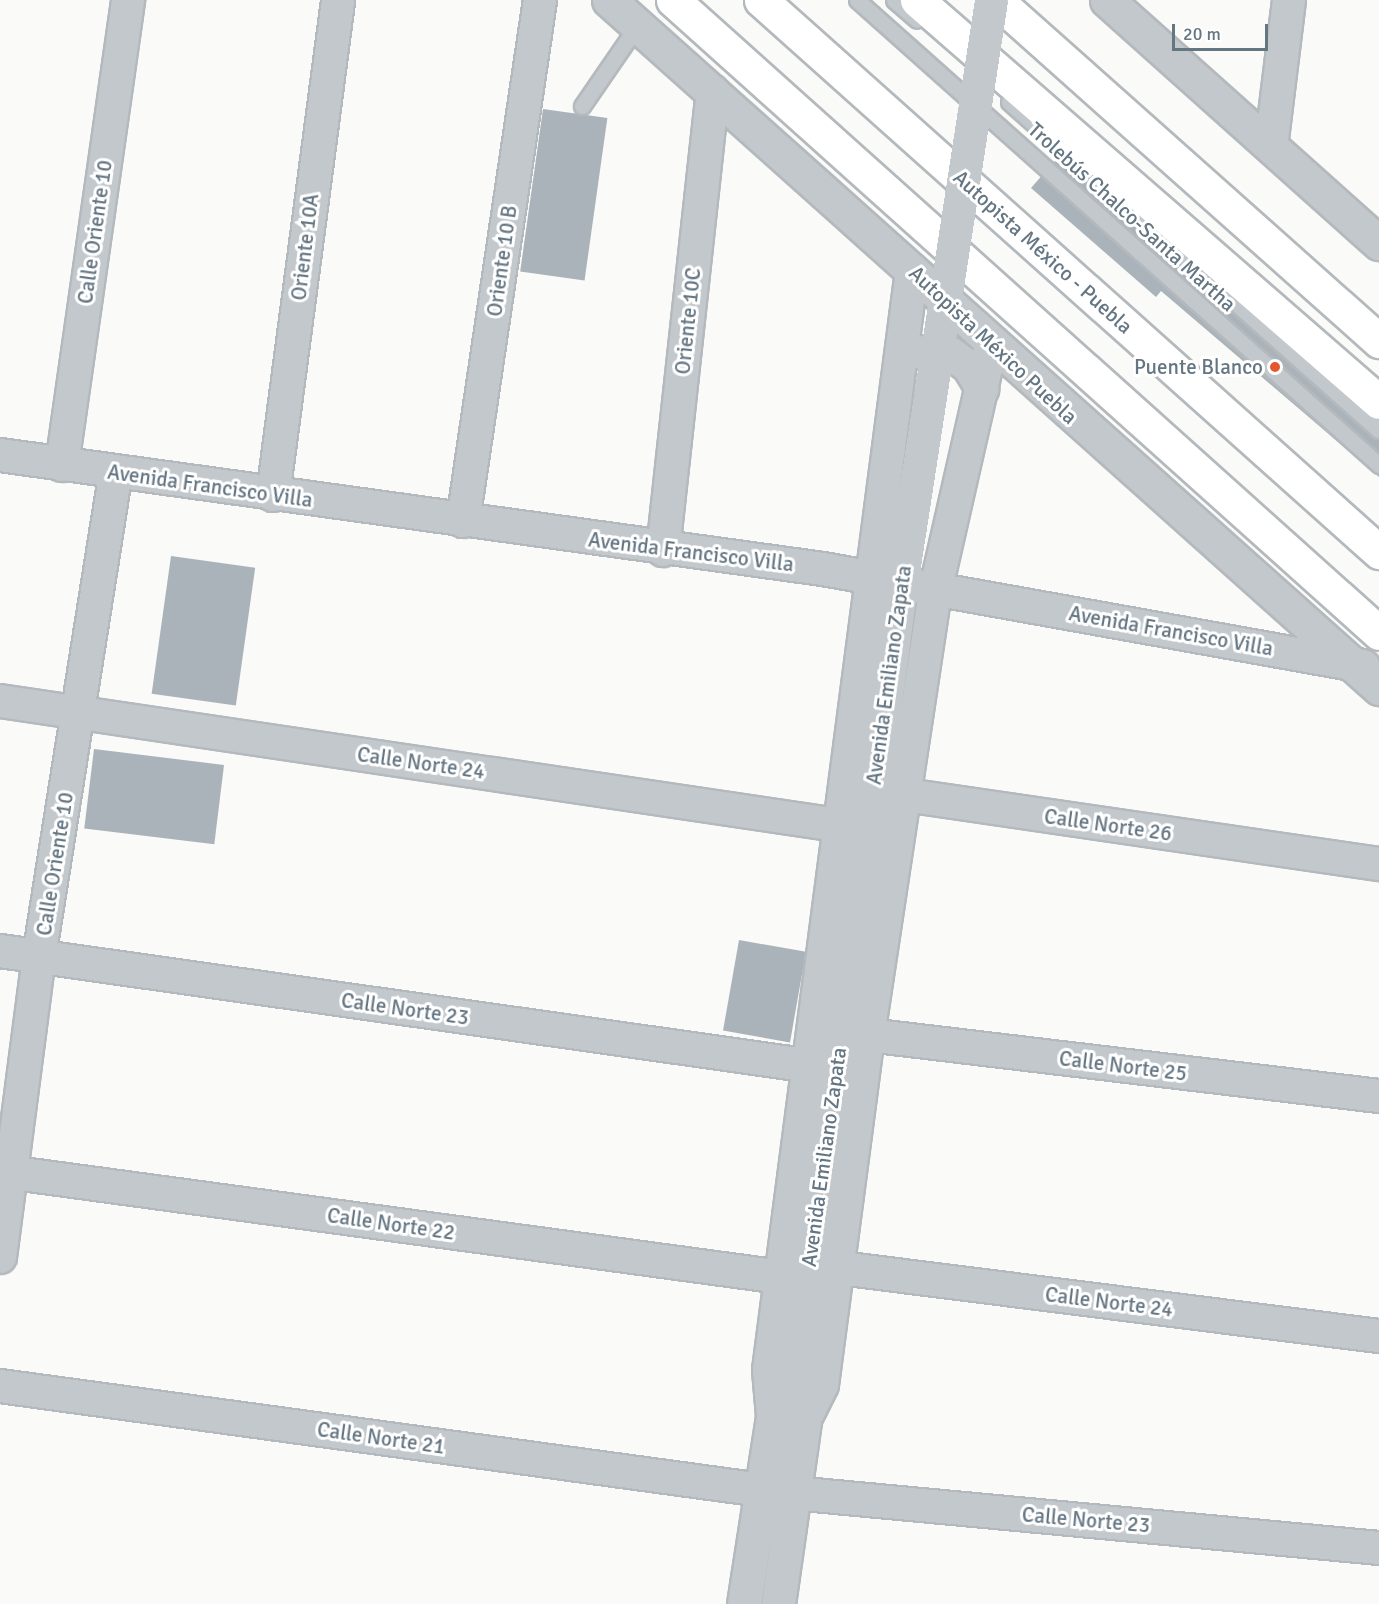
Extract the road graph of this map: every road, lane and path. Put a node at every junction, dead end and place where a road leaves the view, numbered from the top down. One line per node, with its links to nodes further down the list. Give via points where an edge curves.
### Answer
1 (128, 0): 27 (street, Calle Oriente 10)
2 (338, 0): 30 (street, Oriente 10A)
3 (540, 0): 31 (street, Oriente 10 B)
4 (609, 0): 14 (street, Autopista México Puebla)
5 (673, 0): 36 (highway, Autopista México Puebla)
6 (761, 0): 33 (highway, Autopista México - Puebla)
7 (857, 0): 28 (lane, Trolebús Chalco-Santa Martha)
8 (894, 0): 25 (lane)
9 (917, 0): 24 (highway)
10 (991, 0): 55 (street, Avenida Emiliano Zapata, bridge, via 899,598)
11 (996, 0): 20 (highway)
12 (1107, 0): 17 (street)
13 (1289, 0): 17 (street)
14 (637, 26): 15 (street, Autopista México Puebla); 16 (lane)
15 (713, 92): 19 (street, Autopista México Puebla); 32 (street, Oriente 10C)
16 (582, 106)
17 (1271, 147): 18 (street)
18 (1379, 243)
19 (912, 270): 21 (street, Autopista México Puebla); 22 (street)
20 (1379, 341)
21 (991, 346): 23 (street); 37 (street, Autopista México Puebla)
22 (902, 355): 23 (street, via 926,349 950,353 969,368); 34 (street)
23 (982, 389): 35 (street)
24 (1379, 402)
25 (1379, 430)
26 (0, 455): 27 (street, Avenida Francisco Villa)
27 (62, 465): 29 (street, Avenida Francisco Villa)
28 (1379, 465)
29 (116, 472): 30 (street, Avenida Francisco Villa); 40 (street, Calle Oriente 10)
30 (273, 495): 31 (street, Avenida Francisco Villa)
31 (463, 521): 32 (street, Avenida Francisco Villa)
32 (663, 550): 34 (street, Avenida Francisco Villa)
33 (1379, 552)
34 (874, 580): 35 (street, Avenida Francisco Villa); 42 (street)
35 (936, 588): 37 (street, Avenida Francisco Villa); 41 (street)
36 (1379, 633)
37 (1365, 666): 38 (street, Autopista México Puebla)
38 (1379, 688)
39 (0, 701): 40 (street, Calle Norte 24)
40 (80, 713): 42 (street, Calle Norte 24); 45 (street, Calle Oriente 10)
41 (905, 795): 42 (street); 43 (street, Calle Norte 26); 46 (street)
42 (843, 826): 47 (street)
43 (1379, 864)
44 (0, 951): 45 (street, Calle Norte 23)
45 (39, 957): 47 (street, Calle Norte 23); 49 (street, Calle Oriente 10)
46 (867, 1035): 48 (street, Calle Norte 25); 51 (street)
47 (811, 1066): 52 (street)
48 (1379, 1096)
49 (4, 1172): 50 (street, Calle Oriente 10); 52 (street, Calle Norte 22)
50 (0, 1257)
51 (840, 1268): 53 (street, Calle Norte 24); 55 (street, via 822,1385)
52 (781, 1277): 55 (street, via 769,1371)
53 (1379, 1336)
54 (0, 1386): 56 (street, Calle Norte 21)
55 (788, 1419): 56 (street, Avenida Emiliano Zapata); 57 (street, Avenida Emiliano Zapata)
56 (761, 1490): 59 (street, Avenida Emiliano Zapata)
57 (793, 1493): 58 (street, Calle Norte 23); 60 (street, Avenida Emiliano Zapata)
58 (1379, 1548)
59 (744, 1604)
60 (778, 1604)

